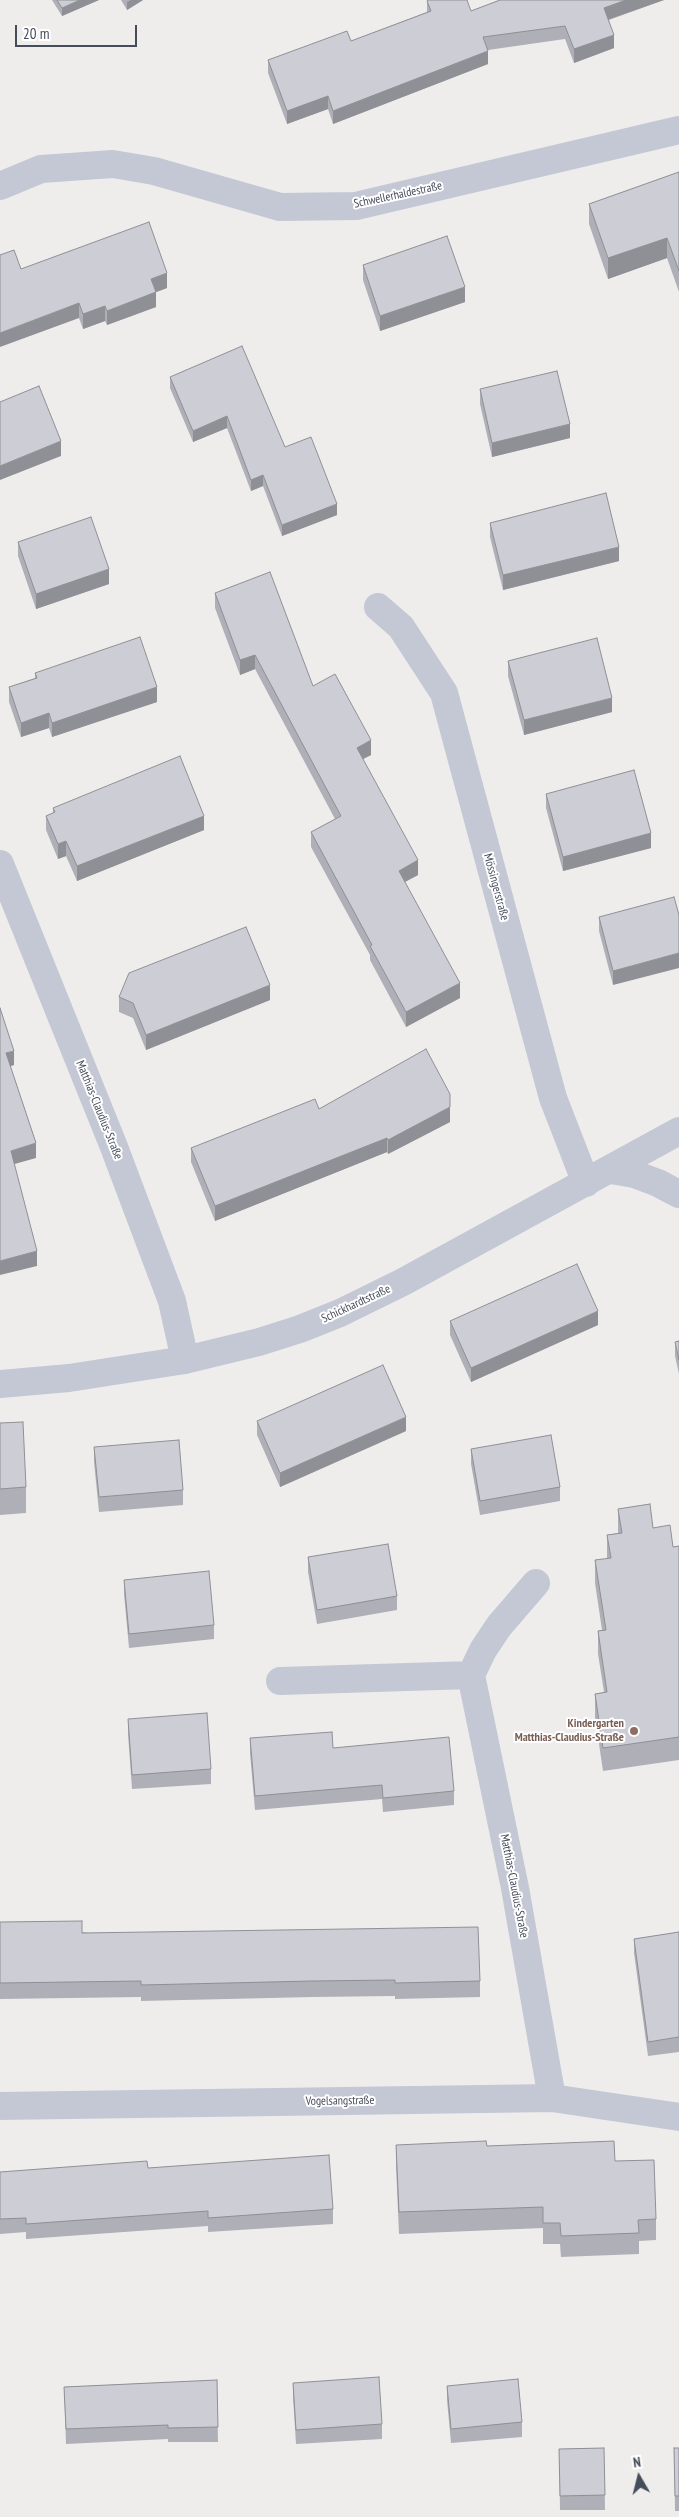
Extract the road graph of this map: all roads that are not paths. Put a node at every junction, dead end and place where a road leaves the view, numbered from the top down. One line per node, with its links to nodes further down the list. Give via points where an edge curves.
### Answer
1 (679, 130): 2 (street, Schwellerhaldestraße, via 356,206 280,207 154,171 113,164 41,169)
2 (0, 186)
3 (378, 607): 7 (street, Mössingerstraße, via 401,627 444,693 553,1098)
4 (0, 864): 9 (street, Matthias-Claudius-Straße, via 172,1300)
5 (679, 1131): 6 (street, Schickhardtstraße)
6 (611, 1170): 7 (street, Schickhardtstraße); 8 (street, via 642,1177)
7 (586, 1183): 9 (street, Schickhardtstraße, via 340,1313 260,1342)
8 (679, 1194)
9 (185, 1360): 10 (street, Schickhardtstraße)
10 (0, 1384)
11 (536, 1583): 12 (street, via 482,1650)
12 (471, 1675): 13 (street); 14 (street, Matthias-Claudius-Straße, via 516,1888)
13 (280, 1680)
14 (552, 2098): 15 (street, Vogelsangstraße); 16 (street, Vogelsangstraße)
15 (0, 2106)
16 (679, 2117)

